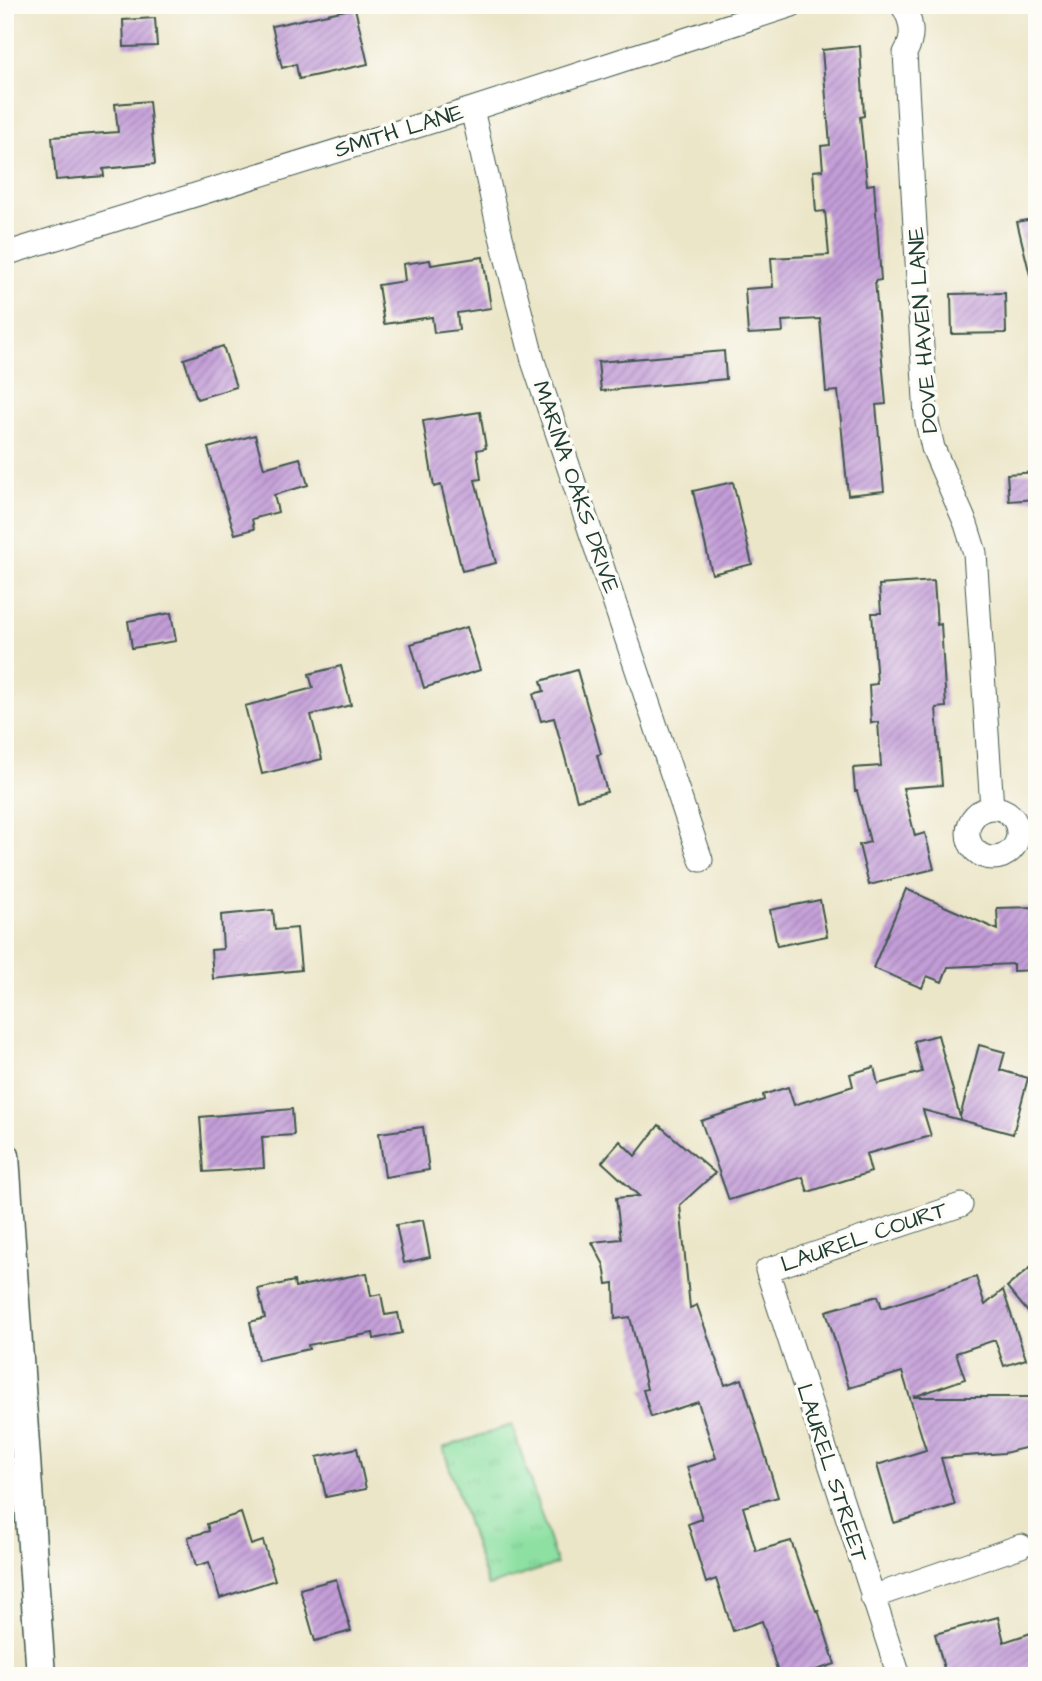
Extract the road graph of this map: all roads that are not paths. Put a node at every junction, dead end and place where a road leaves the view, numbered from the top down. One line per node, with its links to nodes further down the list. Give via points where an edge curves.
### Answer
1 (792, 5): 3 (street, SMITH LANE)
2 (900, 5): 5 (street, DOVE HAVEN LANE, via 910,16 911,43 905,52 926,417 943,477 975,553)
3 (472, 108): 4 (street, SMITH LANE); 6 (street, MARINA OAKS DRIVE, via 533,361)
4 (5, 254)
5 (992, 808)
6 (701, 860)
7 (5, 1156): 12 (street)
8 (961, 1205): 9 (street, LAUREL COURT)
9 (767, 1270): 11 (street, LAUREL STREET)
10 (1021, 1546): 11 (street)
11 (872, 1597): 13 (street, LAUREL STREET)
12 (41, 1676)
13 (899, 1676)

